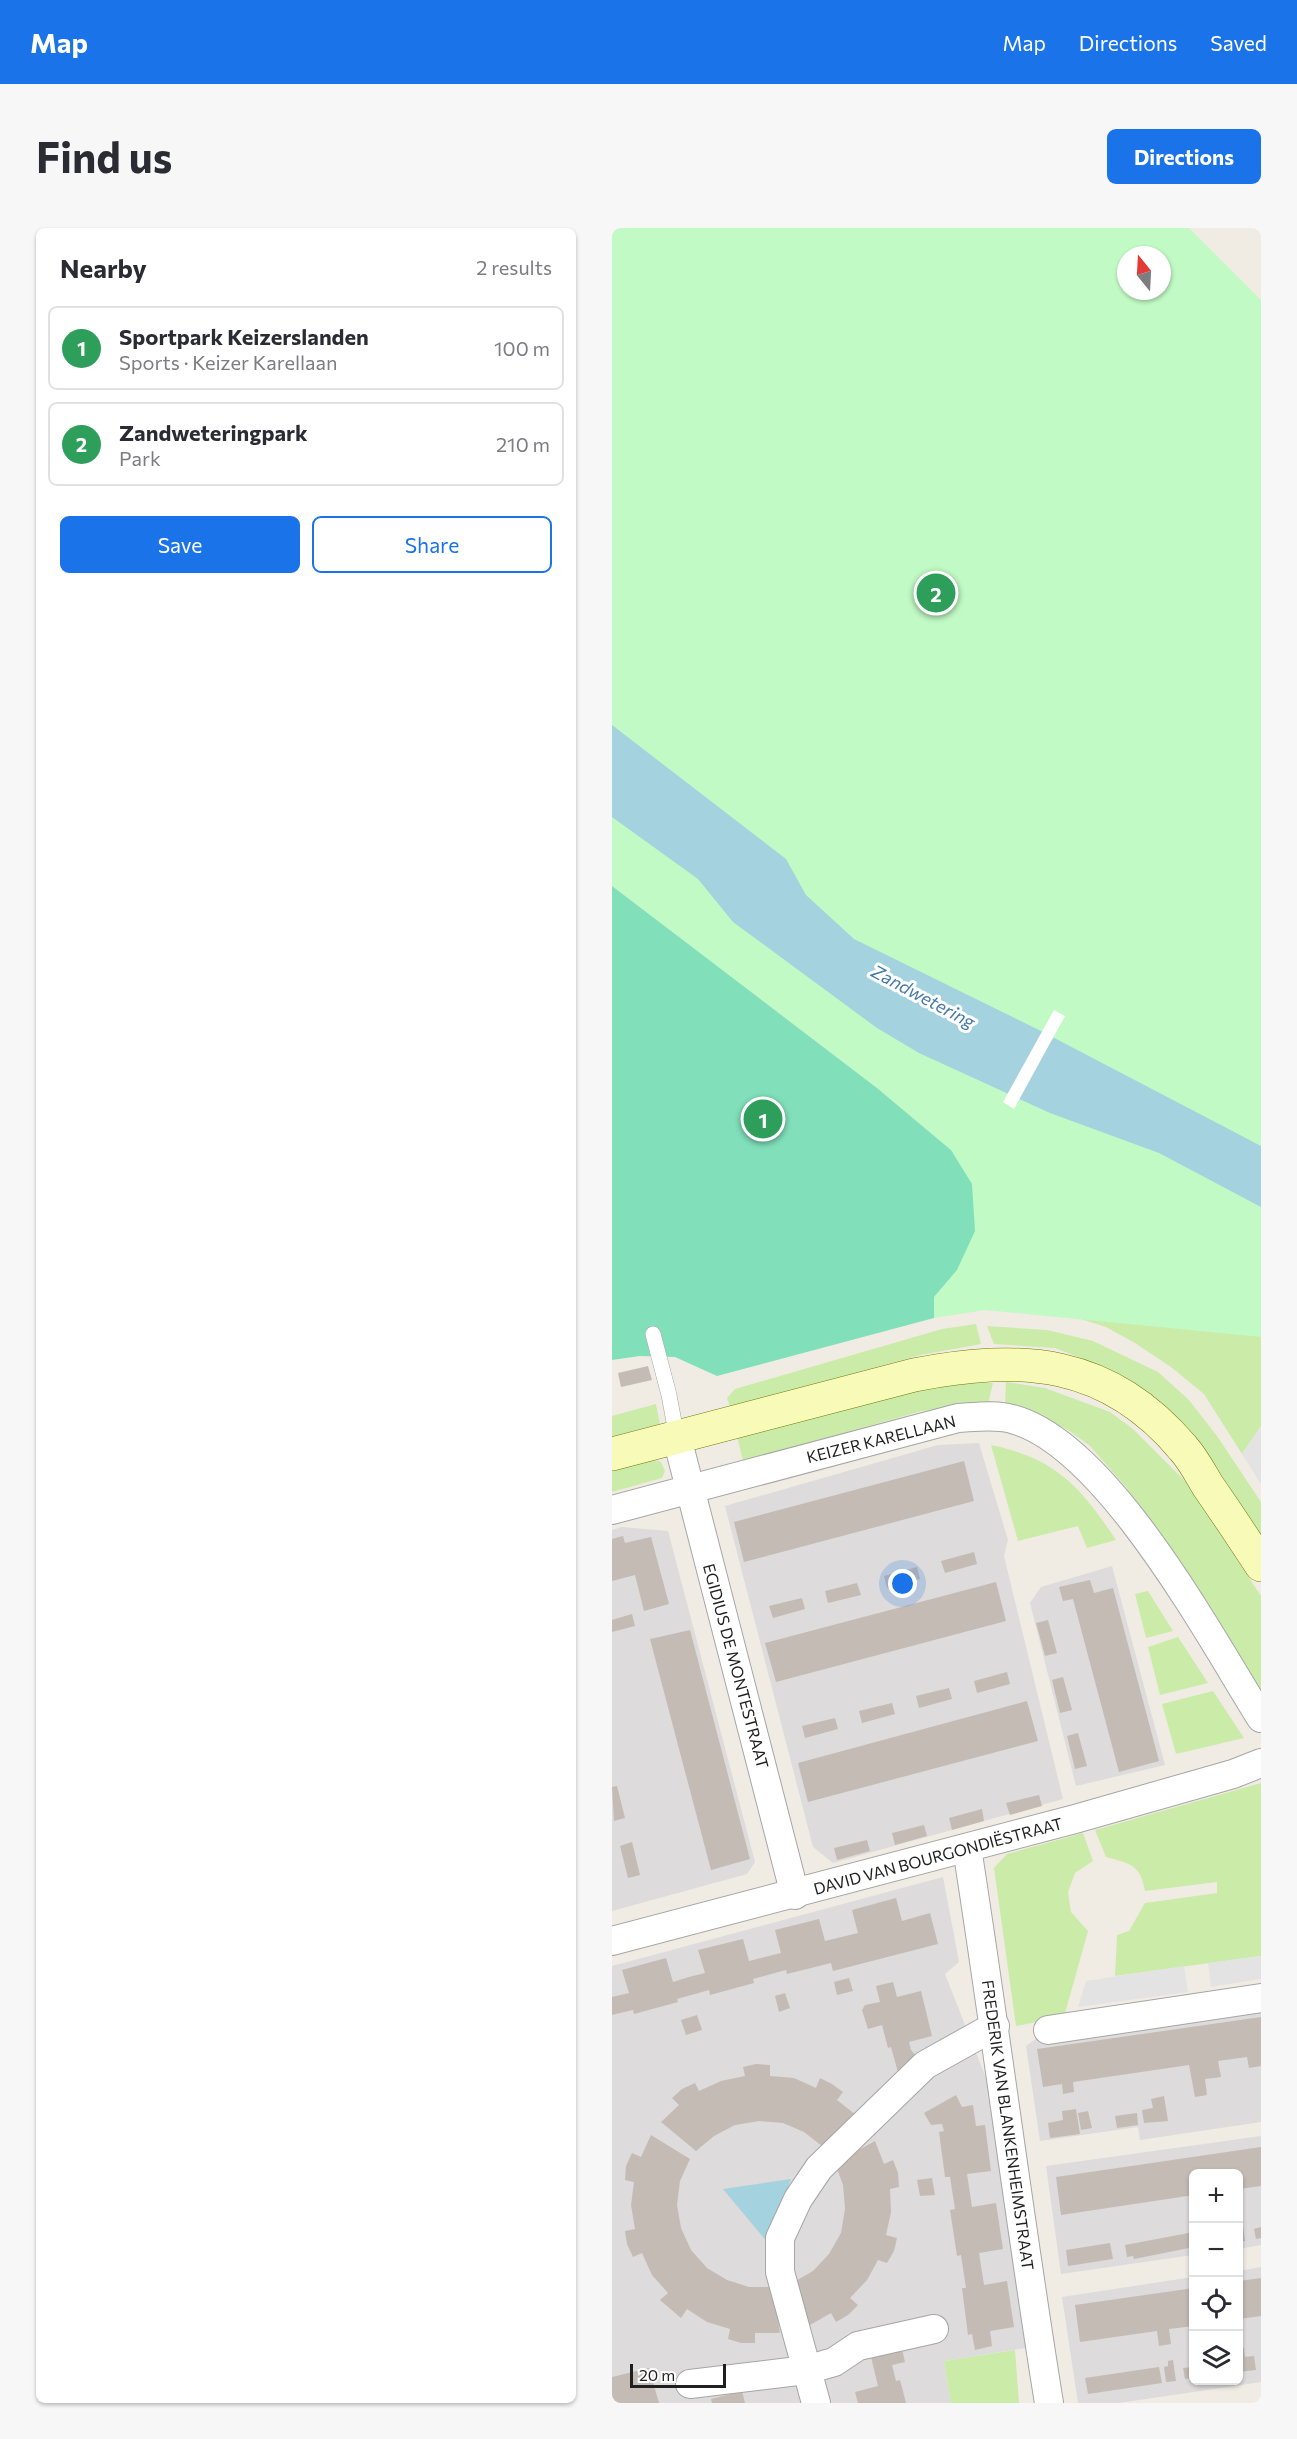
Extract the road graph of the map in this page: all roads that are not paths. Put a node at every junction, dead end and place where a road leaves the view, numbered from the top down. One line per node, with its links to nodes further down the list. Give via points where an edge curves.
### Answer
1 (652, 1334): 2 (lane)
2 (677, 1437): 3 (street); 4 (street, EGIDIUS DE MONTESTRAAT); 6 (street, via 954,1367 991,1363 1083,1375 1141,1406 1183,1448)
3 (612, 1454)
4 (690, 1489): 5 (street, KEIZER KARELLAAN); 7 (street, KEIZER KARELLAAN, via 958,1418 1012,1419 1047,1434 1077,1458 1152,1543); 10 (street, EGIDIUS DE MONTESTRAAT)
5 (612, 1510)
6 (1261, 1565)
7 (1261, 1718)
8 (1261, 1763): 9 (street, DAVID VAN BOURGONDIËSTRAAT)
9 (967, 1848): 10 (street, DAVID VAN BOURGONDIËSTRAAT); 13 (street, FREDERIK VAN BLANKENHEIMSTRAAT)
10 (795, 1894): 11 (street, DAVID VAN BOURGONDIËSTRAAT)
11 (612, 1941)
12 (1261, 1998): 14 (street)
13 (995, 2026): 16 (street, via 925,2065 819,2168 798,2199 780,2238 780,2272); 19 (street, FREDERIK VAN BLANKENHEIMSTRAAT)
14 (1048, 2030)
15 (934, 2330): 16 (street, via 858,2346 834,2362)
16 (806, 2370): 17 (street); 18 (street)
17 (690, 2384)
18 (816, 2403)
19 (1049, 2403)

